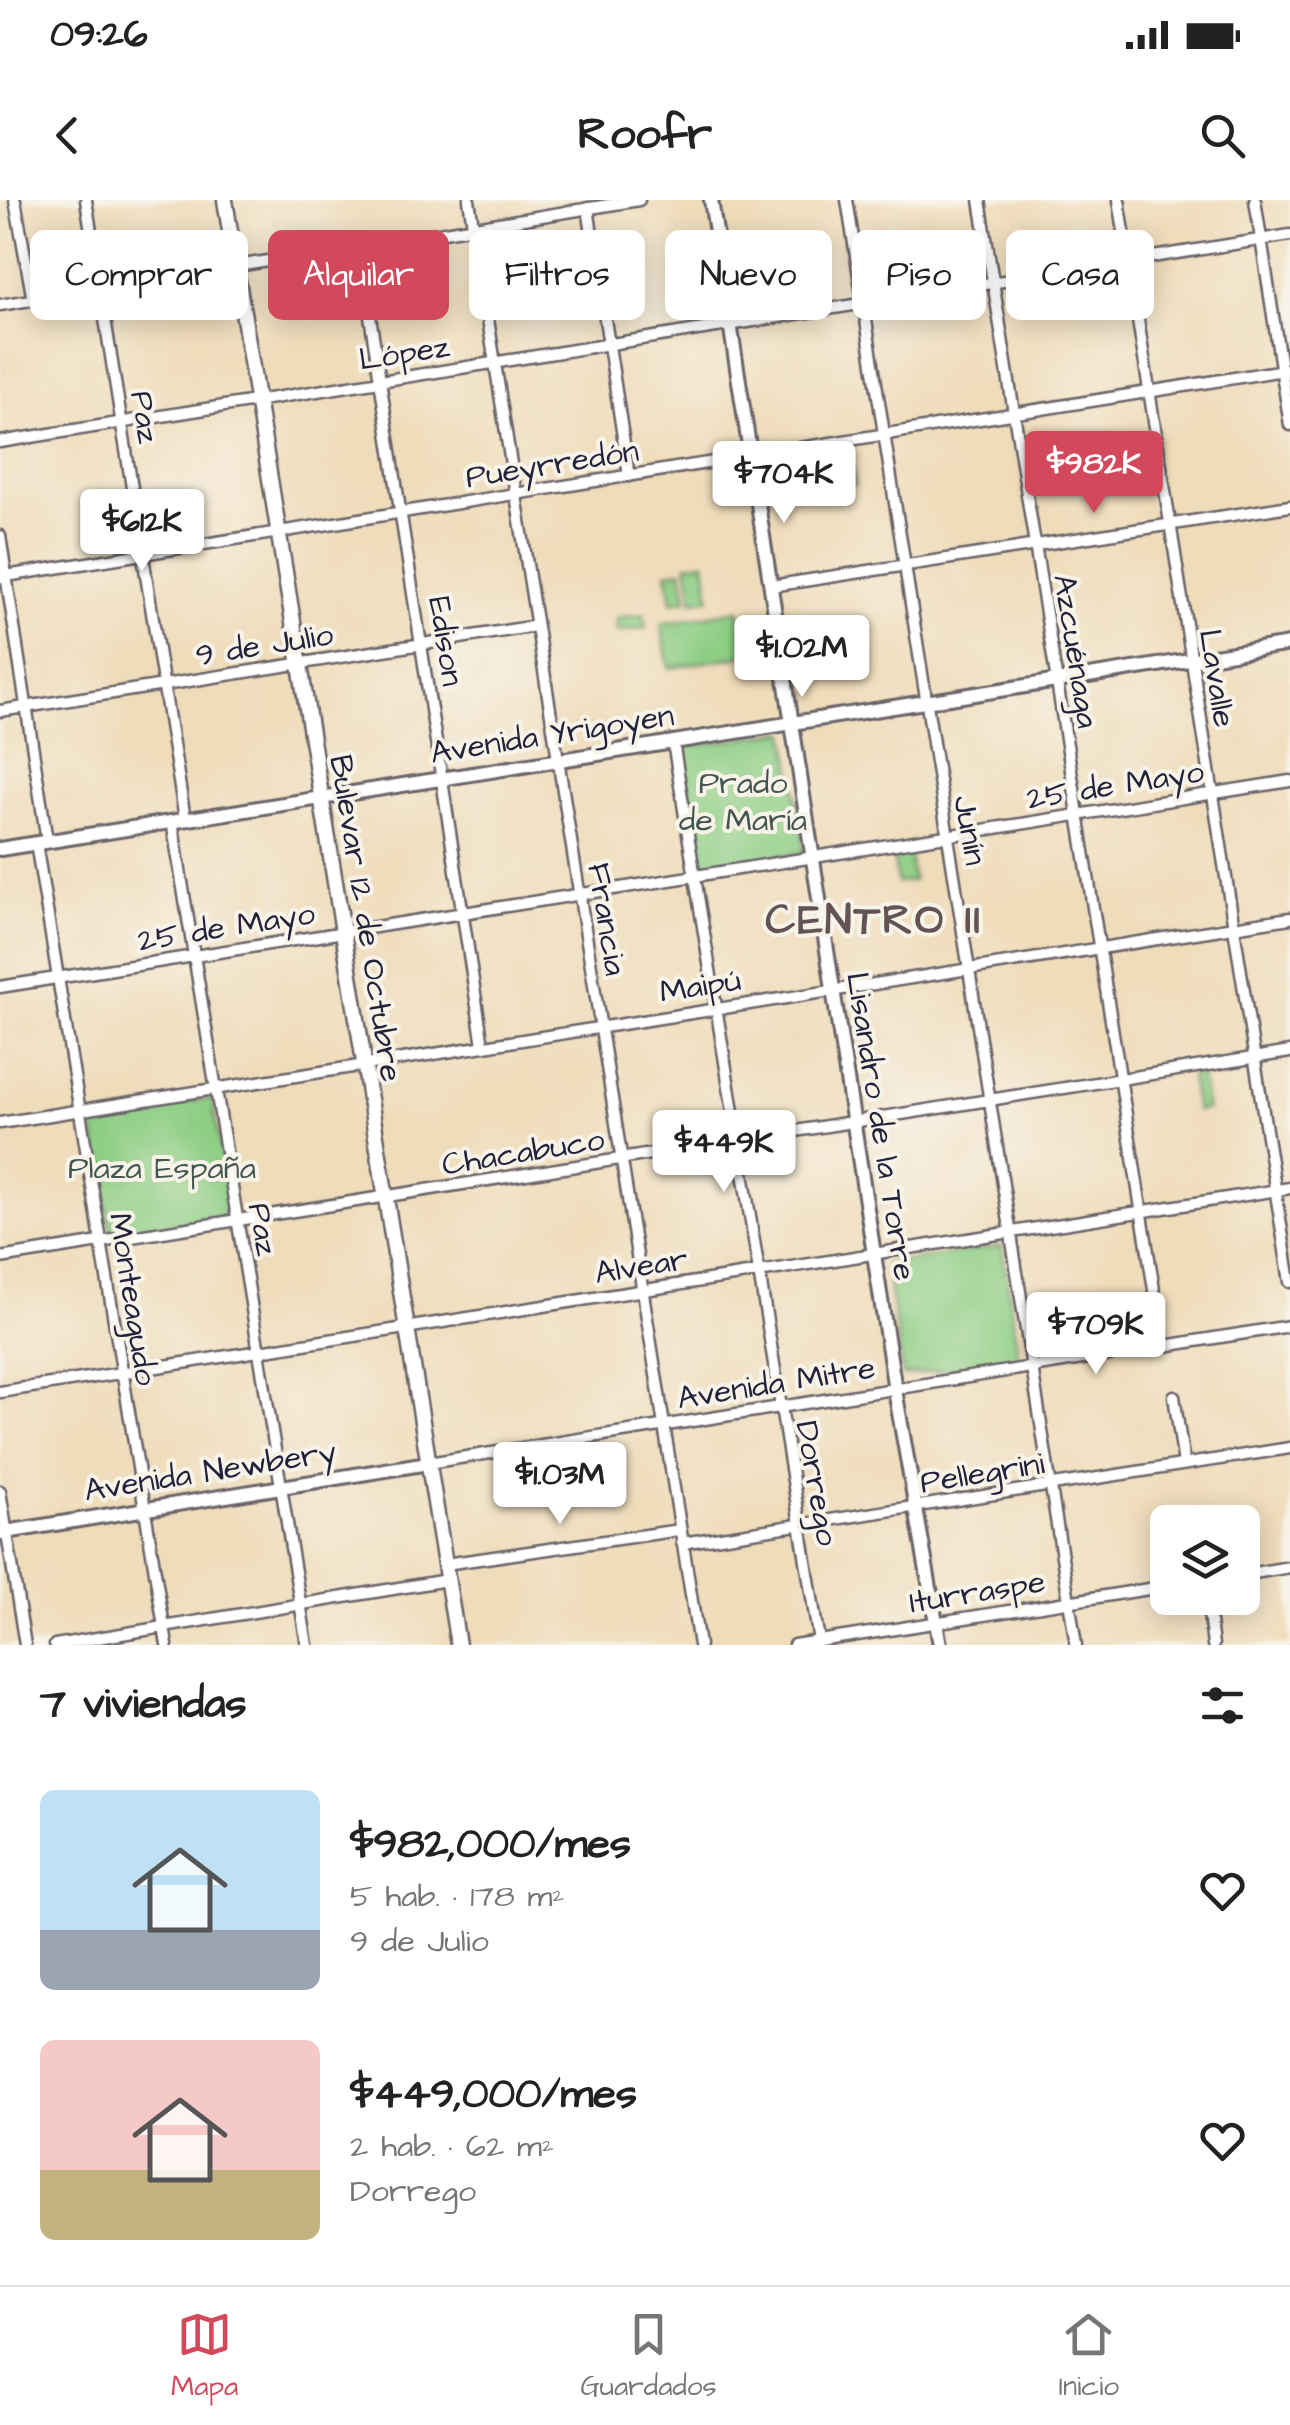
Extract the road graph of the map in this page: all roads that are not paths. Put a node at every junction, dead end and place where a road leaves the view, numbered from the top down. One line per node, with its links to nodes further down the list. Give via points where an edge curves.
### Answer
1 (15, 200): 23 (street)
2 (86, 200): 13 (street, Paz)
3 (225, 200): 14 (highway, Bulevar 12 de Octubre)
4 (469, 200): 12 (street, Francia)
5 (639, 200): 11 (street)
6 (711, 200): 33 (main road, Lisandro de la Torre)
7 (847, 200): 17 (street, Junín)
8 (980, 200): 22 (street, Azcuénaga)
9 (1119, 200): 16 (street, Lavalle)
10 (1254, 200): 19 (street)
11 (588, 208): 12 (street); 34 (street)
12 (474, 226): 15 (street); 35 (street, Francia)
13 (91, 230)
14 (230, 230)
15 (449, 230)
16 (1123, 230)
17 (852, 235)
18 (1290, 235): 19 (street, López)
19 (1260, 239): 20 (street, López); 36 (street)
20 (1154, 257)
21 (1006, 280): 22 (street, López)
22 (993, 282): 24 (street, López); 40 (street, Azcuénaga)
23 (30, 283)
24 (986, 283)
25 (30, 300): 26 (street)
26 (0, 305)
27 (852, 306): 33 (street, López)
28 (105, 320): 41 (street, Paz)
29 (244, 320): 39 (highway, Bulevar 12 de Octubre)
30 (371, 320): 37 (street, Edison)
31 (865, 320): 43 (street, Junín)
32 (1137, 320): 38 (street, Lavalle)
33 (730, 324): 34 (street, López); 45 (main road, Lisandro de la Torre)
34 (608, 344): 35 (street, López); 46 (street)
35 (494, 362): 37 (street, López); 47 (street, Francia)
36 (1286, 370): 38 (street, Pueyrredón); 42 (street)
37 (380, 381): 39 (street, López); 49 (street, Edison)
38 (1149, 392): 40 (street, Pueyrredón); 50 (street, Lavalle)
39 (256, 401): 41 (street, López); 51 (highway, Bulevar 12 de Octubre)
40 (1014, 414): 43 (street, Pueyrredón); 53 (street, Azcuénaga)
41 (122, 422): 44 (street, López); 54 (street, Paz)
42 (1290, 425)
43 (884, 434): 45 (street, Pueyrredón); 55 (street, Junín)
44 (0, 442)
45 (751, 456): 46 (street, Pueyrredón); 57 (main road, Lisandro de la Torre)
46 (629, 476): 47 (street, Pueyrredón)
47 (515, 494): 49 (street, Pueyrredón); 58 (street, Francia)
48 (1290, 506): 50 (street)
49 (400, 513): 51 (street, Pueyrredón); 59 (street, Edison)
50 (1170, 524): 53 (street); 61 (street, Lavalle)
51 (277, 532): 54 (street, Pueyrredón); 62 (highway, Bulevar 12 de Octubre)
52 (0, 536): 56 (street, Monteagudo)
53 (1034, 545): 55 (street); 63 (street, Azcuénaga)
54 (143, 553): 56 (street, Pueyrredón); 64 (street, Paz)
55 (905, 565): 57 (street); 65 (street, Junín)
56 (3, 577): 66 (street, Monteagudo)
57 (772, 586): 68 (main road, Lisandro de la Torre)
58 (536, 626): 59 (street, 9 de Julio); 70 (street, Francia)
59 (422, 644): 62 (street, 9 de Julio); 71 (street, Edison)
60 (1290, 644): 61 (main road, Avenida Yrigoyen)
61 (1189, 658): 63 (main road, Avenida Yrigoyen); 73 (street, Lavalle)
62 (298, 664): 64 (street, 9 de Julio); 74 (highway, Bulevar 12 de Octubre)
63 (1056, 679): 65 (main road, Avenida Yrigoyen); 75 (street, Azcuénaga)
64 (165, 685): 66 (street, 9 de Julio); 76 (street, Paz)
65 (924, 701): 68 (main road, Avenida Yrigoyen); 77 (street, Junín)
66 (25, 707): 67 (street, 9 de Julio); 78 (street, Monteagudo)
67 (0, 711)
68 (792, 723): 69 (main road, Avenida Yrigoyen); 80 (main road, Lisandro de la Torre)
69 (673, 742): 70 (main road, Avenida Yrigoyen); 81 (street, Dorrego)
70 (557, 760): 71 (main road, Avenida Yrigoyen); 82 (street, Francia)
71 (442, 777): 74 (main road, Avenida Yrigoyen); 83 (street, Edison)
72 (1290, 782): 73 (street, 25 de Mayo)
73 (1211, 794): 75 (street, 25 de Mayo); 85 (street, Lavalle)
74 (320, 798): 76 (main road, Avenida Yrigoyen); 86 (highway, Bulevar 12 de Octubre)
75 (1078, 816): 77 (street, 25 de Mayo); 87 (street, Azcuénaga)
76 (179, 820): 78 (main road, Avenida Yrigoyen); 88 (street, Paz)
77 (947, 836): 80 (street, 25 de Mayo); 89 (street, Junín)
78 (42, 842): 79 (main road, Avenida Yrigoyen); 90 (street, Monteagudo)
79 (0, 848)
80 (814, 858): 81 (street, 25 de Mayo); 92 (main road, Lisandro de la Torre)
81 (693, 878): 82 (street, 25 de Mayo); 93 (street, Dorrego)
82 (579, 895): 83 (street, 25 de Mayo); 94 (street, Francia)
83 (463, 913): 86 (street, 25 de Mayo); 95 (street, Edison)
84 (1290, 918): 85 (street, Maipú)
85 (1234, 926): 87 (street, Maipú); 97 (street, Lavalle)
86 (342, 933): 88 (street, 25 de Mayo); 98 (highway, Bulevar 12 de Octubre)
87 (1098, 947): 89 (street, Maipú); 99 (street, Azcuénaga)
88 (195, 956): 90 (street, 25 de Mayo); 100 (street, Paz)
89 (970, 968): 92 (street, Maipú); 101 (street, Junín)
90 (58, 978): 91 (street, 25 de Mayo); 102 (street, Monteagudo)
91 (0, 987)
92 (833, 990): 93 (street, Maipú); 103 (main road, Lisandro de la Torre)
93 (714, 1008): 94 (street, Maipú); 105 (street, Dorrego)
94 (600, 1027): 95 (street, Maipú); 106 (street, Francia)
95 (483, 1045): 98 (street, Maipú)
96 (1290, 1052): 97 (street, Chacabuco)
97 (1254, 1057): 99 (street, Chacabuco); 108 (street, Lavalle)
98 (363, 1065): 100 (street, Maipú); 109 (highway, Bulevar 12 de Octubre)
99 (1120, 1080): 101 (street, Chacabuco); 110 (street, Azcuénaga)
100 (216, 1088): 102 (street, Maipú); 111 (street, Paz)
101 (990, 1100): 103 (street, Chacabuco); 112 (street, Junín)
102 (81, 1110): 104 (street, Maipú); 113 (street, Monteagudo)
103 (856, 1122): 105 (street, Chacabuco); 114 (main road, Lisandro de la Torre)
104 (0, 1123)
105 (736, 1142): 106 (street, Chacabuco); 116 (street, Dorrego)
106 (621, 1160): 109 (street, Chacabuco); 118 (street, Francia)
107 (1290, 1188): 108 (street, Alvear)
108 (1274, 1190): 110 (street, Alvear); 117 (street, Lavalle)
109 (384, 1198): 111 (street, Chacabuco); 120 (highway, Bulevar 12 de Octubre)
110 (1141, 1212): 112 (street, Alvear); 121 (street, Azcuénaga)
111 (237, 1220): 113 (street, Chacabuco); 122 (street, Paz)
112 (1011, 1232): 114 (street, Alvear); 123 (street, Junín)
113 (99, 1242): 115 (street, Chacabuco); 124 (street, Monteagudo)
114 (874, 1254): 116 (street, Alvear); 125 (main road, Lisandro de la Torre)
115 (0, 1258)
116 (757, 1273): 118 (street, Alvear); 128 (street, Dorrego)
117 (1290, 1282)
118 (640, 1291): 120 (street, Alvear); 129 (street, Francia)
119 (1290, 1326): 121 (street, Avenida Mitre)
120 (405, 1327): 122 (street, Alvear); 131 (highway, Bulevar 12 de Octubre)
121 (1163, 1346): 123 (street, Avenida Mitre)
122 (260, 1350): 124 (street, Alvear); 134 (street, Paz)
123 (1032, 1367): 125 (street, Avenida Mitre); 133 (street, Junín)
124 (120, 1371): 126 (street, Alvear); 136 (street, Monteagudo)
125 (895, 1390): 128 (street, Avenida Mitre); 137 (main road, Lisandro de la Torre)
126 (0, 1392)
127 (1174, 1396): 132 (street)
128 (780, 1406): 129 (street, Avenida Mitre); 138 (street, Dorrego)
129 (664, 1424): 131 (street, Avenida Mitre); 139 (street, Francia)
130 (1290, 1448): 132 (street, Pellegrini)
131 (428, 1463): 134 (main road, Avenida Newbery); 142 (highway, Bulevar 12 de Octubre)
132 (1184, 1464): 133 (street, Pellegrini)
133 (1051, 1486): 137 (street, Pellegrini); 147 (street, Junín)
134 (282, 1488): 136 (main road, Avenida Newbery); 148 (street, Paz)
135 (0, 1491): 140 (street)
136 (143, 1507): 140 (main road, Avenida Newbery); 151 (street, Monteagudo)
137 (917, 1508): 138 (street, Pellegrini); 150 (main road, Lisandro de la Torre)
138 (800, 1524): 141 (street, Pellegrini); 152 (street, Dorrego)
139 (680, 1530): 141 (street, Francia); 142 (street)
140 (4, 1532): 153 (street)
141 (682, 1543): 158 (street, Francia)
142 (444, 1564): 145 (highway, Bulevar 12 de Octubre)
143 (1290, 1567): 144 (street)
144 (1260, 1571)
145 (447, 1580): 148 (street); 157 (highway, Bulevar 12 de Octubre)
146 (1150, 1589): 147 (street, Iturraspe)
147 (1070, 1601): 150 (street, Iturraspe); 161 (street, Junín)
148 (301, 1605): 151 (street); 156 (street, Paz)
149 (1209, 1615): 162 (street)
150 (936, 1622): 152 (street, Iturraspe); 160 (main road, Lisandro de la Torre)
151 (164, 1626): 154 (street); 155 (street, Monteagudo)
152 (819, 1641): 159 (street, Iturraspe)
153 (25, 1645)
154 (56, 1645)
155 (167, 1645)
156 (307, 1645)
157 (458, 1645)
158 (698, 1645)
159 (794, 1645)
160 (940, 1645)
161 (1076, 1645)
162 (1213, 1645)

